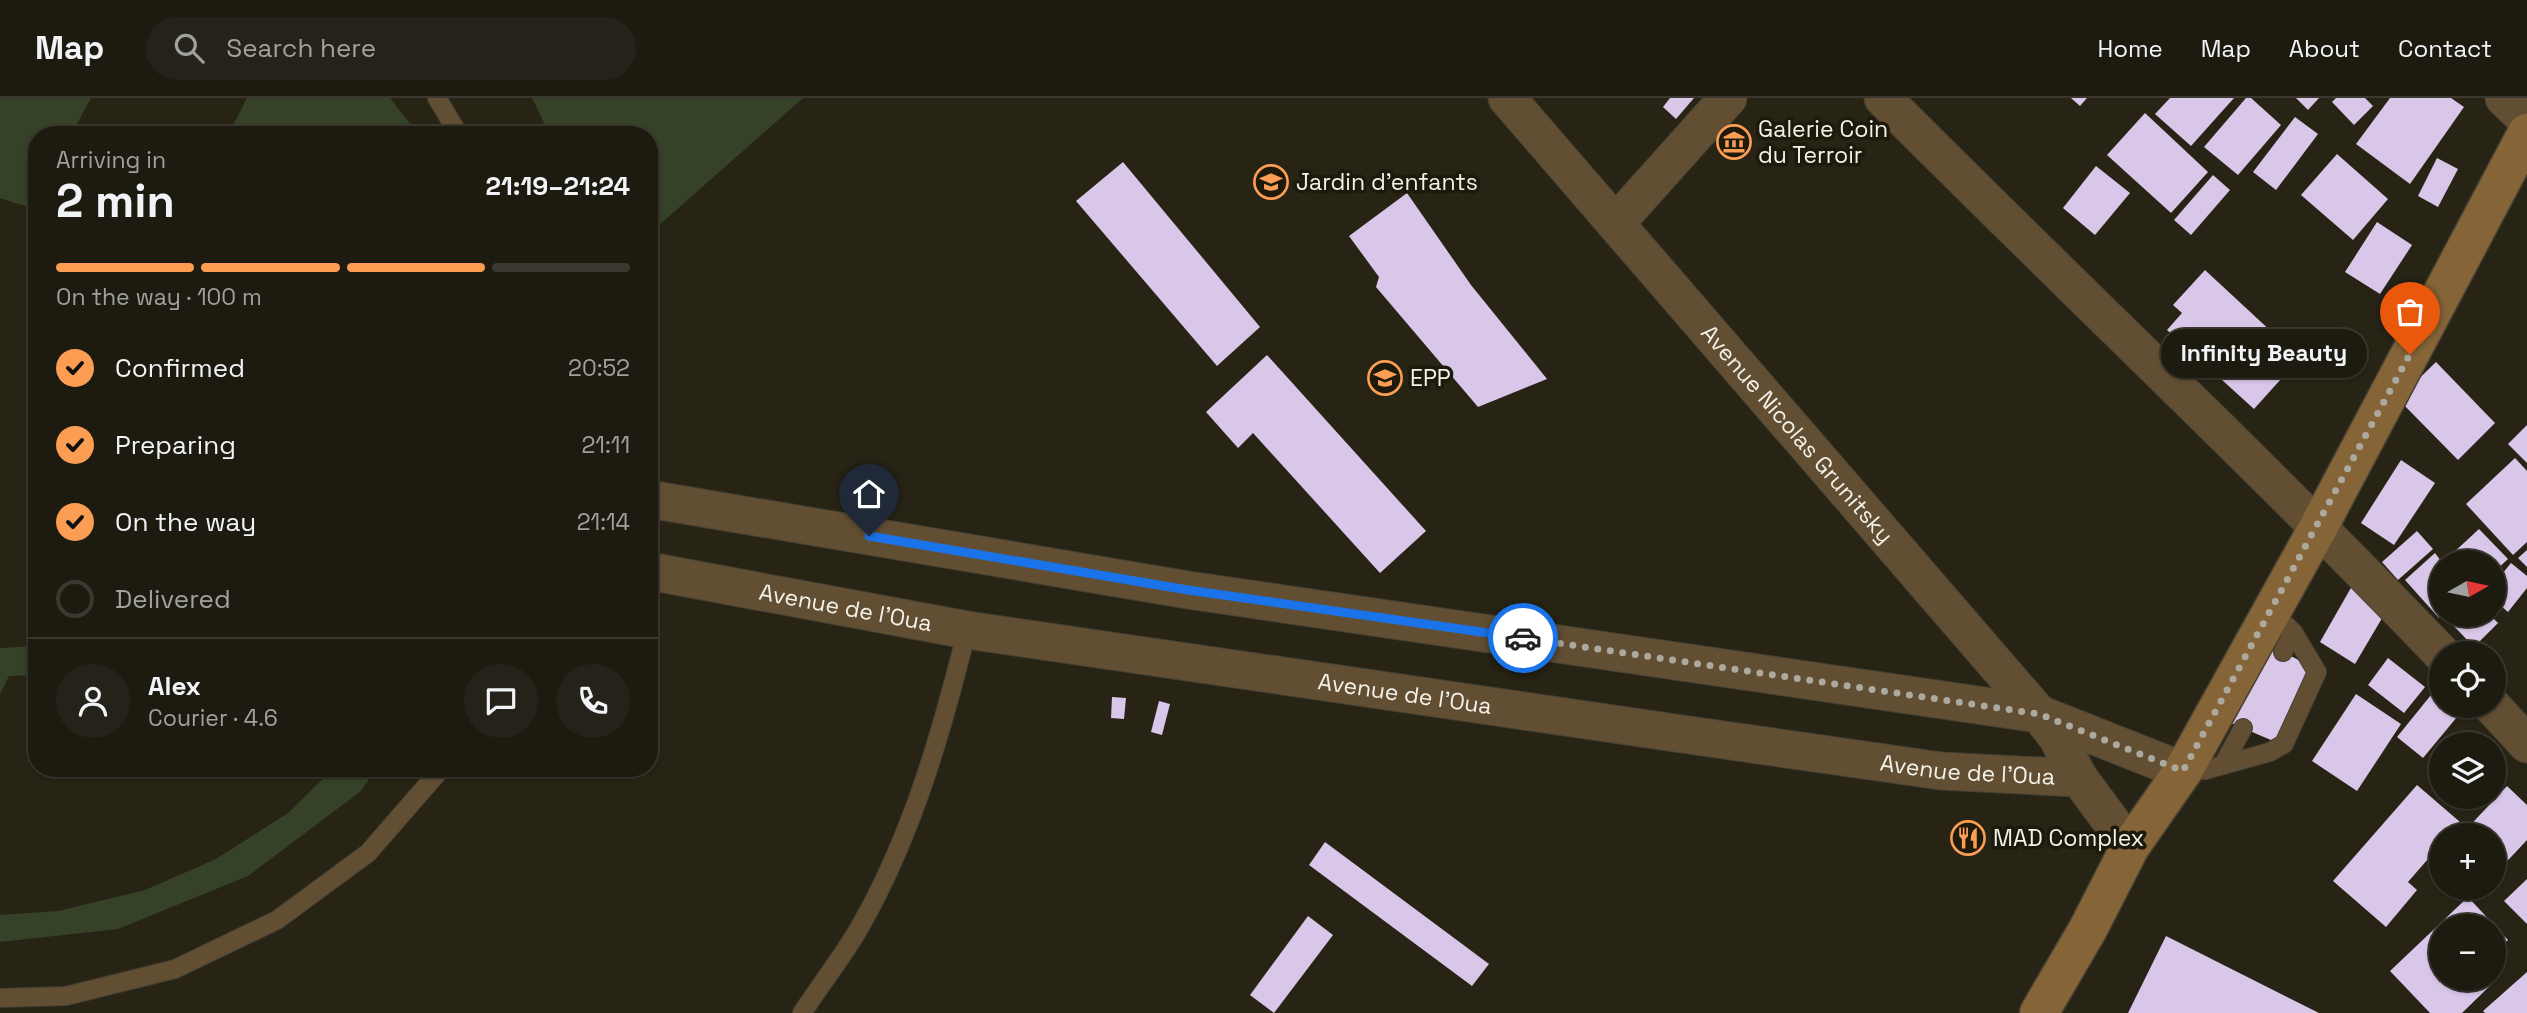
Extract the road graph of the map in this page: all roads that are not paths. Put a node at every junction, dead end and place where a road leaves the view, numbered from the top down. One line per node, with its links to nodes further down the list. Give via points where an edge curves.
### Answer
1 (436, 98): 7 (lane)
2 (1507, 98): 9 (street, Avenue Nicolas Grunitsky)
3 (1728, 98): 9 (street)
4 (1883, 98): 11 (street)
5 (2504, 98): 6 (street)
6 (2527, 120)
7 (453, 126)
8 (2527, 133): 11 (main road)
9 (1616, 223): 17 (street, Avenue Nicolas Grunitsky)
10 (658, 501): 17 (street, via 1188,590)
11 (2319, 526): 13 (main road); 15 (street)
12 (658, 573): 14 (street, Avenue de l'Oua)
13 (2282, 621): 16 (lane); 21 (lane, via 2318,672 2284,744); 22 (main road)
14 (967, 630): 24 (street, Avenue de l'Oua, via 1941,771); 27 (lane, via 917,804 861,925)
15 (2429, 641)
16 (2283, 652)
17 (2039, 714): 22 (street); 24 (street, Avenue Nicolas Grunitsky, via 2062,745)
18 (2503, 718): 20 (street)
19 (2244, 728): 21 (lane)
20 (2527, 744)
21 (2223, 765): 22 (lane)
22 (2194, 771): 25 (main road)
23 (434, 777): 26 (lane, via 368,853 277,920 176,969 66,996)
24 (2078, 778): 25 (street, Avenue de l'Oua)
25 (2130, 847): 28 (main road)
26 (0, 999)
27 (802, 1013)
28 (2039, 1013)

